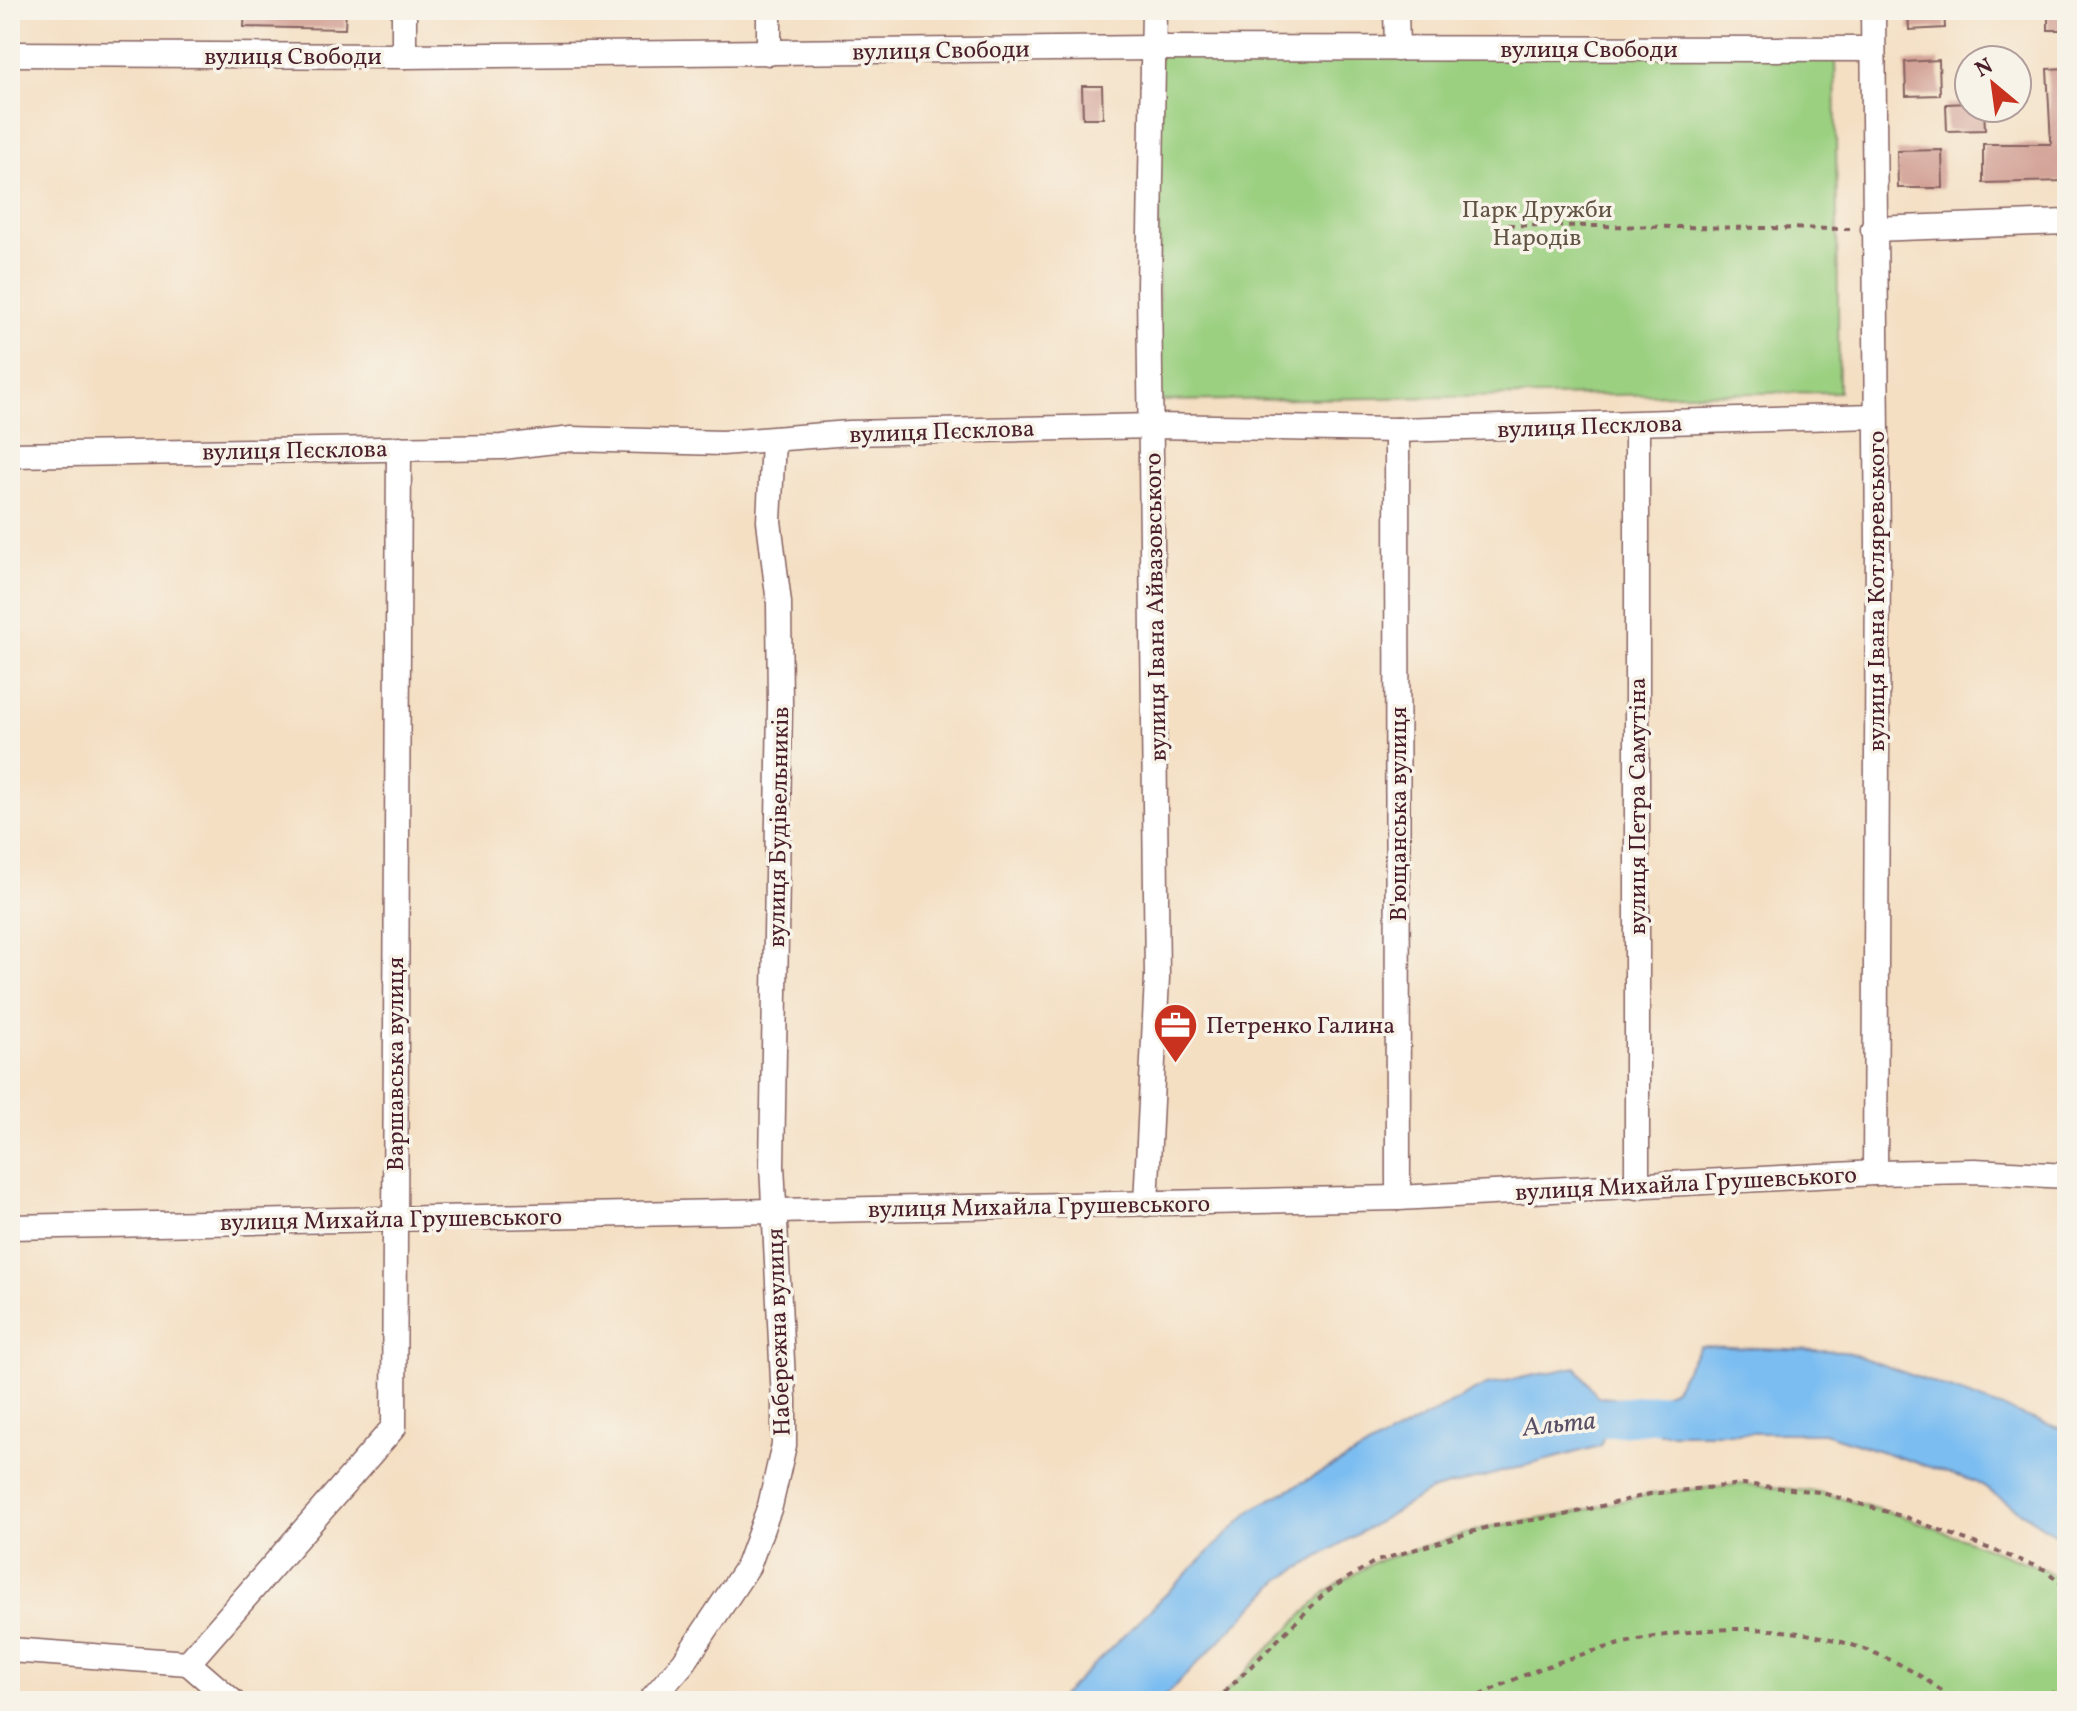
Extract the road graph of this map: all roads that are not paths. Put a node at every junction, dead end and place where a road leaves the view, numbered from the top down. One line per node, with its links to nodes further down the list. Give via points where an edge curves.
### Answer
1 (404, 10): 11 (street)
2 (769, 10): 9 (street)
3 (1154, 10): 6 (street, вулиця Івана Айвазовського)
4 (1396, 10): 7 (street)
5 (1873, 10): 8 (street, вулиця Івана Котляревського)
6 (1154, 48): 7 (street, вулиця Свободи); 9 (street, вулиця Свободи); 16 (street, вулиця Івана Айвазовського, via 1149,271)
7 (1397, 49): 8 (street, вулиця Свободи)
8 (1873, 49): 13 (street, вулиця Івана Котляревського)
9 (769, 53): 11 (street, вулиця Свободи)
10 (10, 54): 11 (street, вулиця Свободи)
11 (404, 56)
12 (2067, 222): 13 (street)
13 (1873, 229): 14 (street, вулиця Івана Котляревського)
14 (1875, 416): 15 (street, вулиця Пєсклова); 21 (street, вулиця Івана Котляревського)
15 (1637, 425): 17 (street, вулиця Пєсклова); 23 (street, вулиця Петра Самутіна)
16 (1153, 426): 17 (street, вулиця Пєсклова); 18 (street, вулиця Пєсклова, via 849,433); 25 (street, вулиця Івана Айвазовського, via 1157,978)
17 (1397, 430): 24 (street, В'ющанська вулиця)
18 (773, 441): 19 (street, вулиця Пєсклова, via 572,439 502,447); 26 (street, вулиця Будівельників, via 769,521 780,659)
19 (399, 448): 20 (street, вулиця Пєсклова); 27 (street, Варшавська вулиця)
20 (10, 455)
21 (1875, 1173): 22 (street, вулиця Михайла Грушевського); 23 (street, вулиця Михайла Грушевського)
22 (2067, 1176)
23 (1637, 1187): 24 (street, вулиця Михайла Грушевського)
24 (1398, 1198): 25 (street, вулиця Михайла Грушевського)
25 (1146, 1204): 26 (street, вулиця Михайла Грушевського)
26 (773, 1213): 27 (street, вулиця Михайла Грушевського); 32 (street, Набережна вулиця, via 784,1400 777,1483 748,1566 684,1662)
27 (394, 1219): 28 (street, вулиця Михайла Грушевського); 30 (street, Варшавська вулиця, via 394,1427)
28 (10, 1227)
29 (10, 1650): 30 (street)
30 (188, 1663): 31 (street)
31 (232, 1701)
32 (650, 1701)

